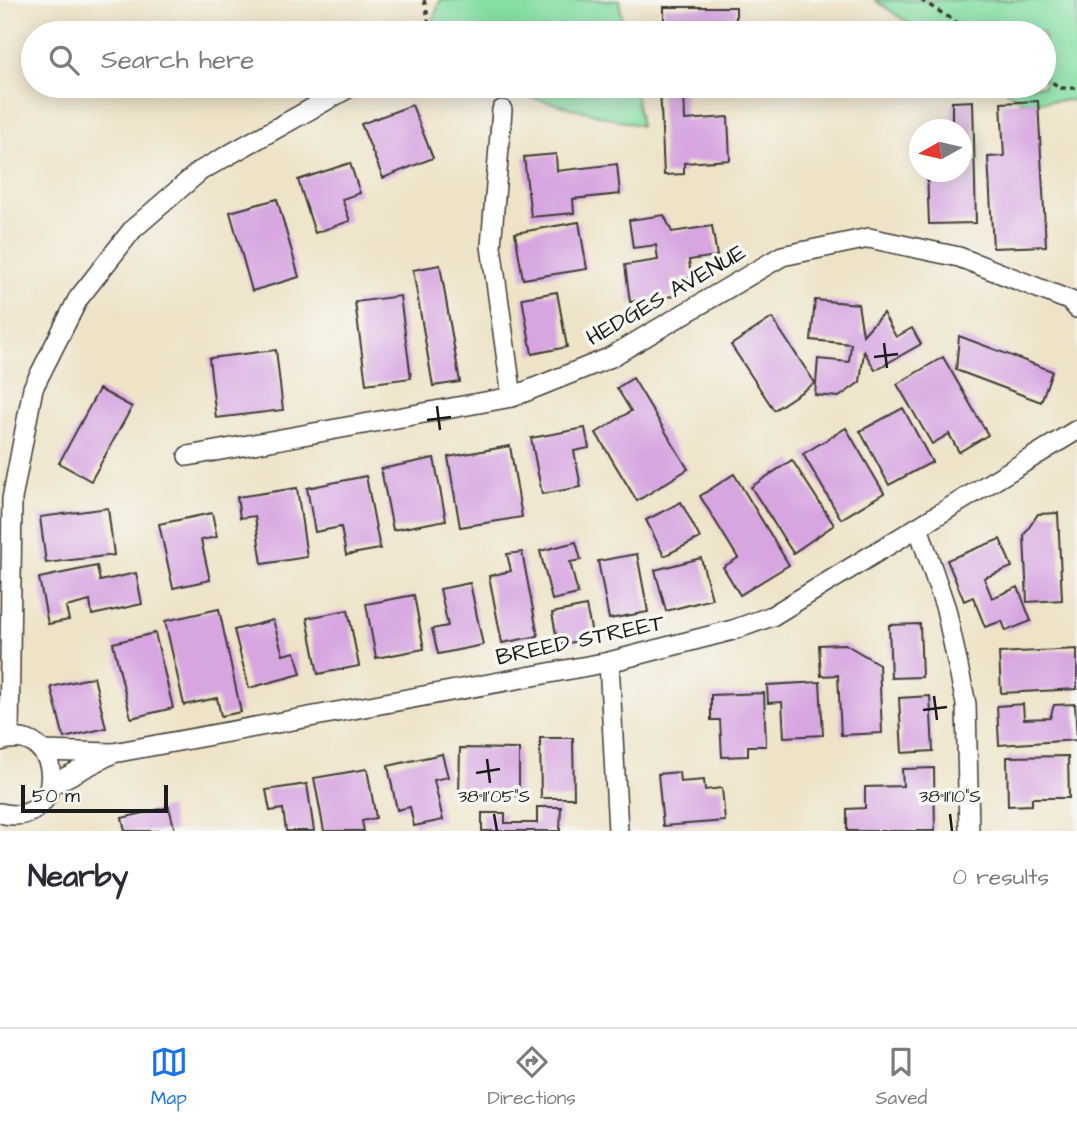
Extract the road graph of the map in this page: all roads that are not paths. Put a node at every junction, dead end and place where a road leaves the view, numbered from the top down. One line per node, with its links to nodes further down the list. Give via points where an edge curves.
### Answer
1 (331, 98): 7 (street, via 200,172 133,229 78,299 33,388)
2 (502, 110): 4 (street, via 491,246)
3 (1077, 308): 4 (street, HEDGES AVENUE, via 1071,301 959,257 869,238 782,256 609,358)
4 (512, 397): 6 (street, HEDGES AVENUE)
5 (1077, 430): 8 (street, BREED STREET)
6 (188, 456)
7 (6, 499): 10 (street)
8 (918, 527): 9 (street, BREED STREET, via 772,616); 17 (street, via 946,609 966,704)
9 (609, 662): 12 (street, BREED STREET); 16 (street)
10 (5, 739): 11 (street, via 22,739)
11 (42, 751): 12 (street); 13 (street, via 49,761)
12 (113, 754): 13 (street, BREED STREET)
13 (51, 785): 15 (street)
14 (0, 813): 15 (street)
15 (23, 823)
16 (618, 831)
17 (969, 831)

